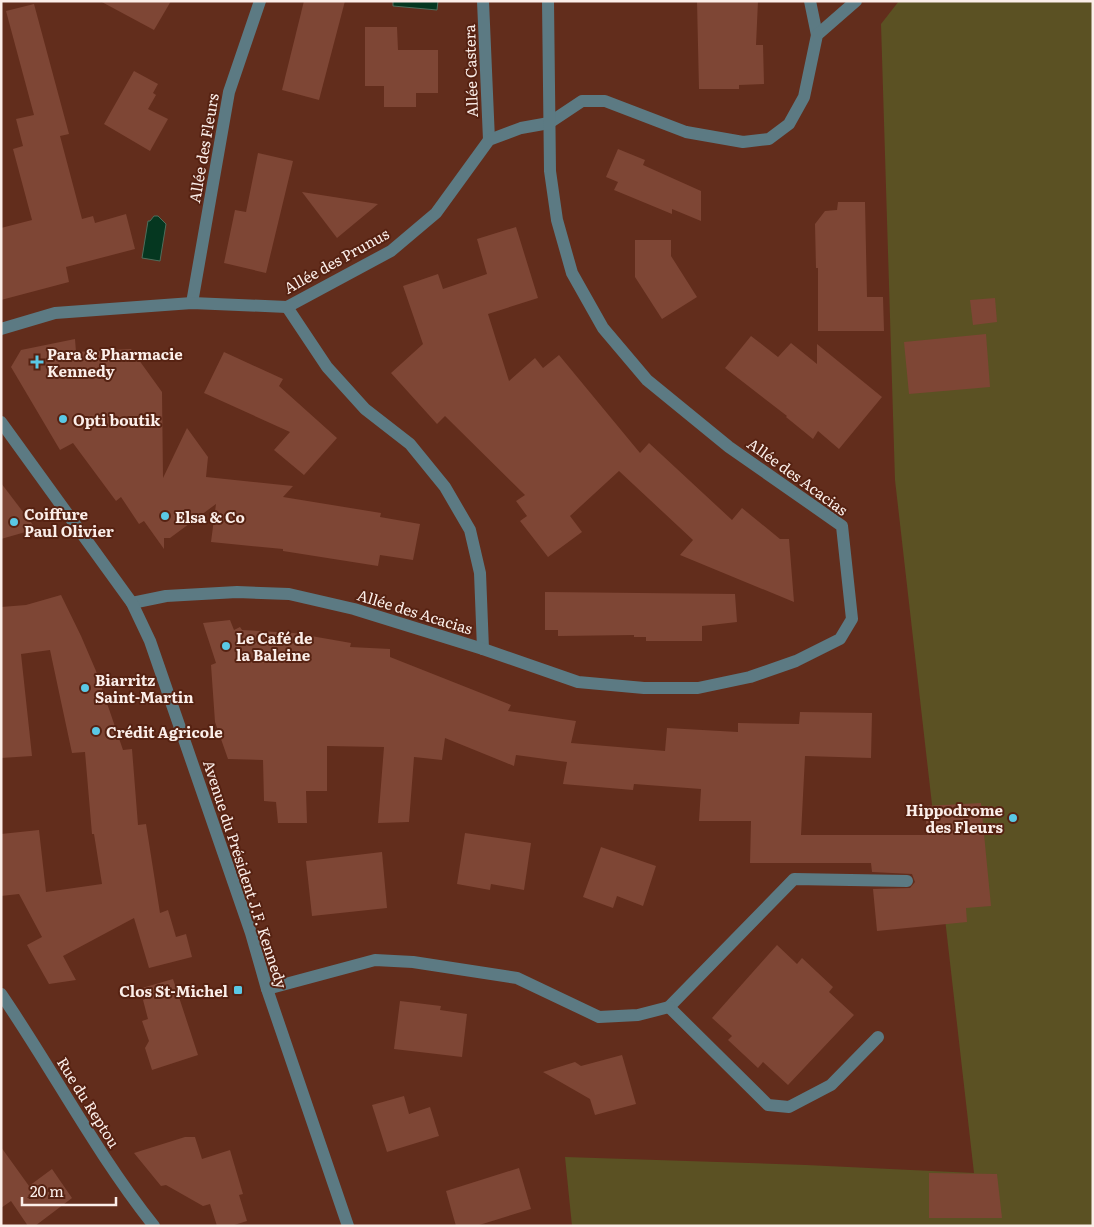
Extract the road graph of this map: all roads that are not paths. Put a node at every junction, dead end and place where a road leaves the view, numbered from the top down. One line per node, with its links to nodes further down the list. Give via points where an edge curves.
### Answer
1 (260, 1): 9 (street, Allée des Fleurs, via 229,92)
2 (483, 1): 8 (street, Allée Castera)
3 (548, 1): 7 (street, Allée des Acacias)
4 (810, 1): 6 (street)
5 (856, 1): 6 (street)
6 (817, 35): 7 (street, via 804,97 789,124 769,139 743,142 686,132 605,101 582,101)
7 (549, 123): 8 (street, via 521,128); 14 (street, Allée des Acacias, via 550,171 557,220 572,273 603,328 647,380 730,447 842,526 852,618 840,639 796,661 750,677 698,688 644,688 578,682)
8 (489, 140): 10 (street, Allée des Prunus, via 436,214 391,251)
9 (192, 304): 10 (street, Allée des Prunus); 11 (street, Allée des Prunus, via 55,313)
10 (287, 306): 14 (street, via 327,366 365,409 410,444 445,487 470,530 480,573)
11 (1, 329)
12 (1, 422): 13 (street, Avenue du Président J.F. Kennedy)
13 (132, 603): 14 (street, Allée des Acacias, via 166,596 210,593 289,594 354,609); 16 (street, Avenue du Président J.F. Kennedy, via 150,641 196,771)
14 (482, 649)
15 (907, 881): 18 (street, via 794,879)
16 (267, 989): 18 (street, via 375,960 413,962 517,978 599,1017 638,1015); 21 (street, Avenue du Président J.F. Kennedy)
17 (1, 994): 20 (street, Rue du Reptou, via 84,1126)
18 (669, 1007): 19 (street, via 768,1105 789,1107 831,1085)
19 (878, 1037)
20 (154, 1226)
21 (348, 1226)

